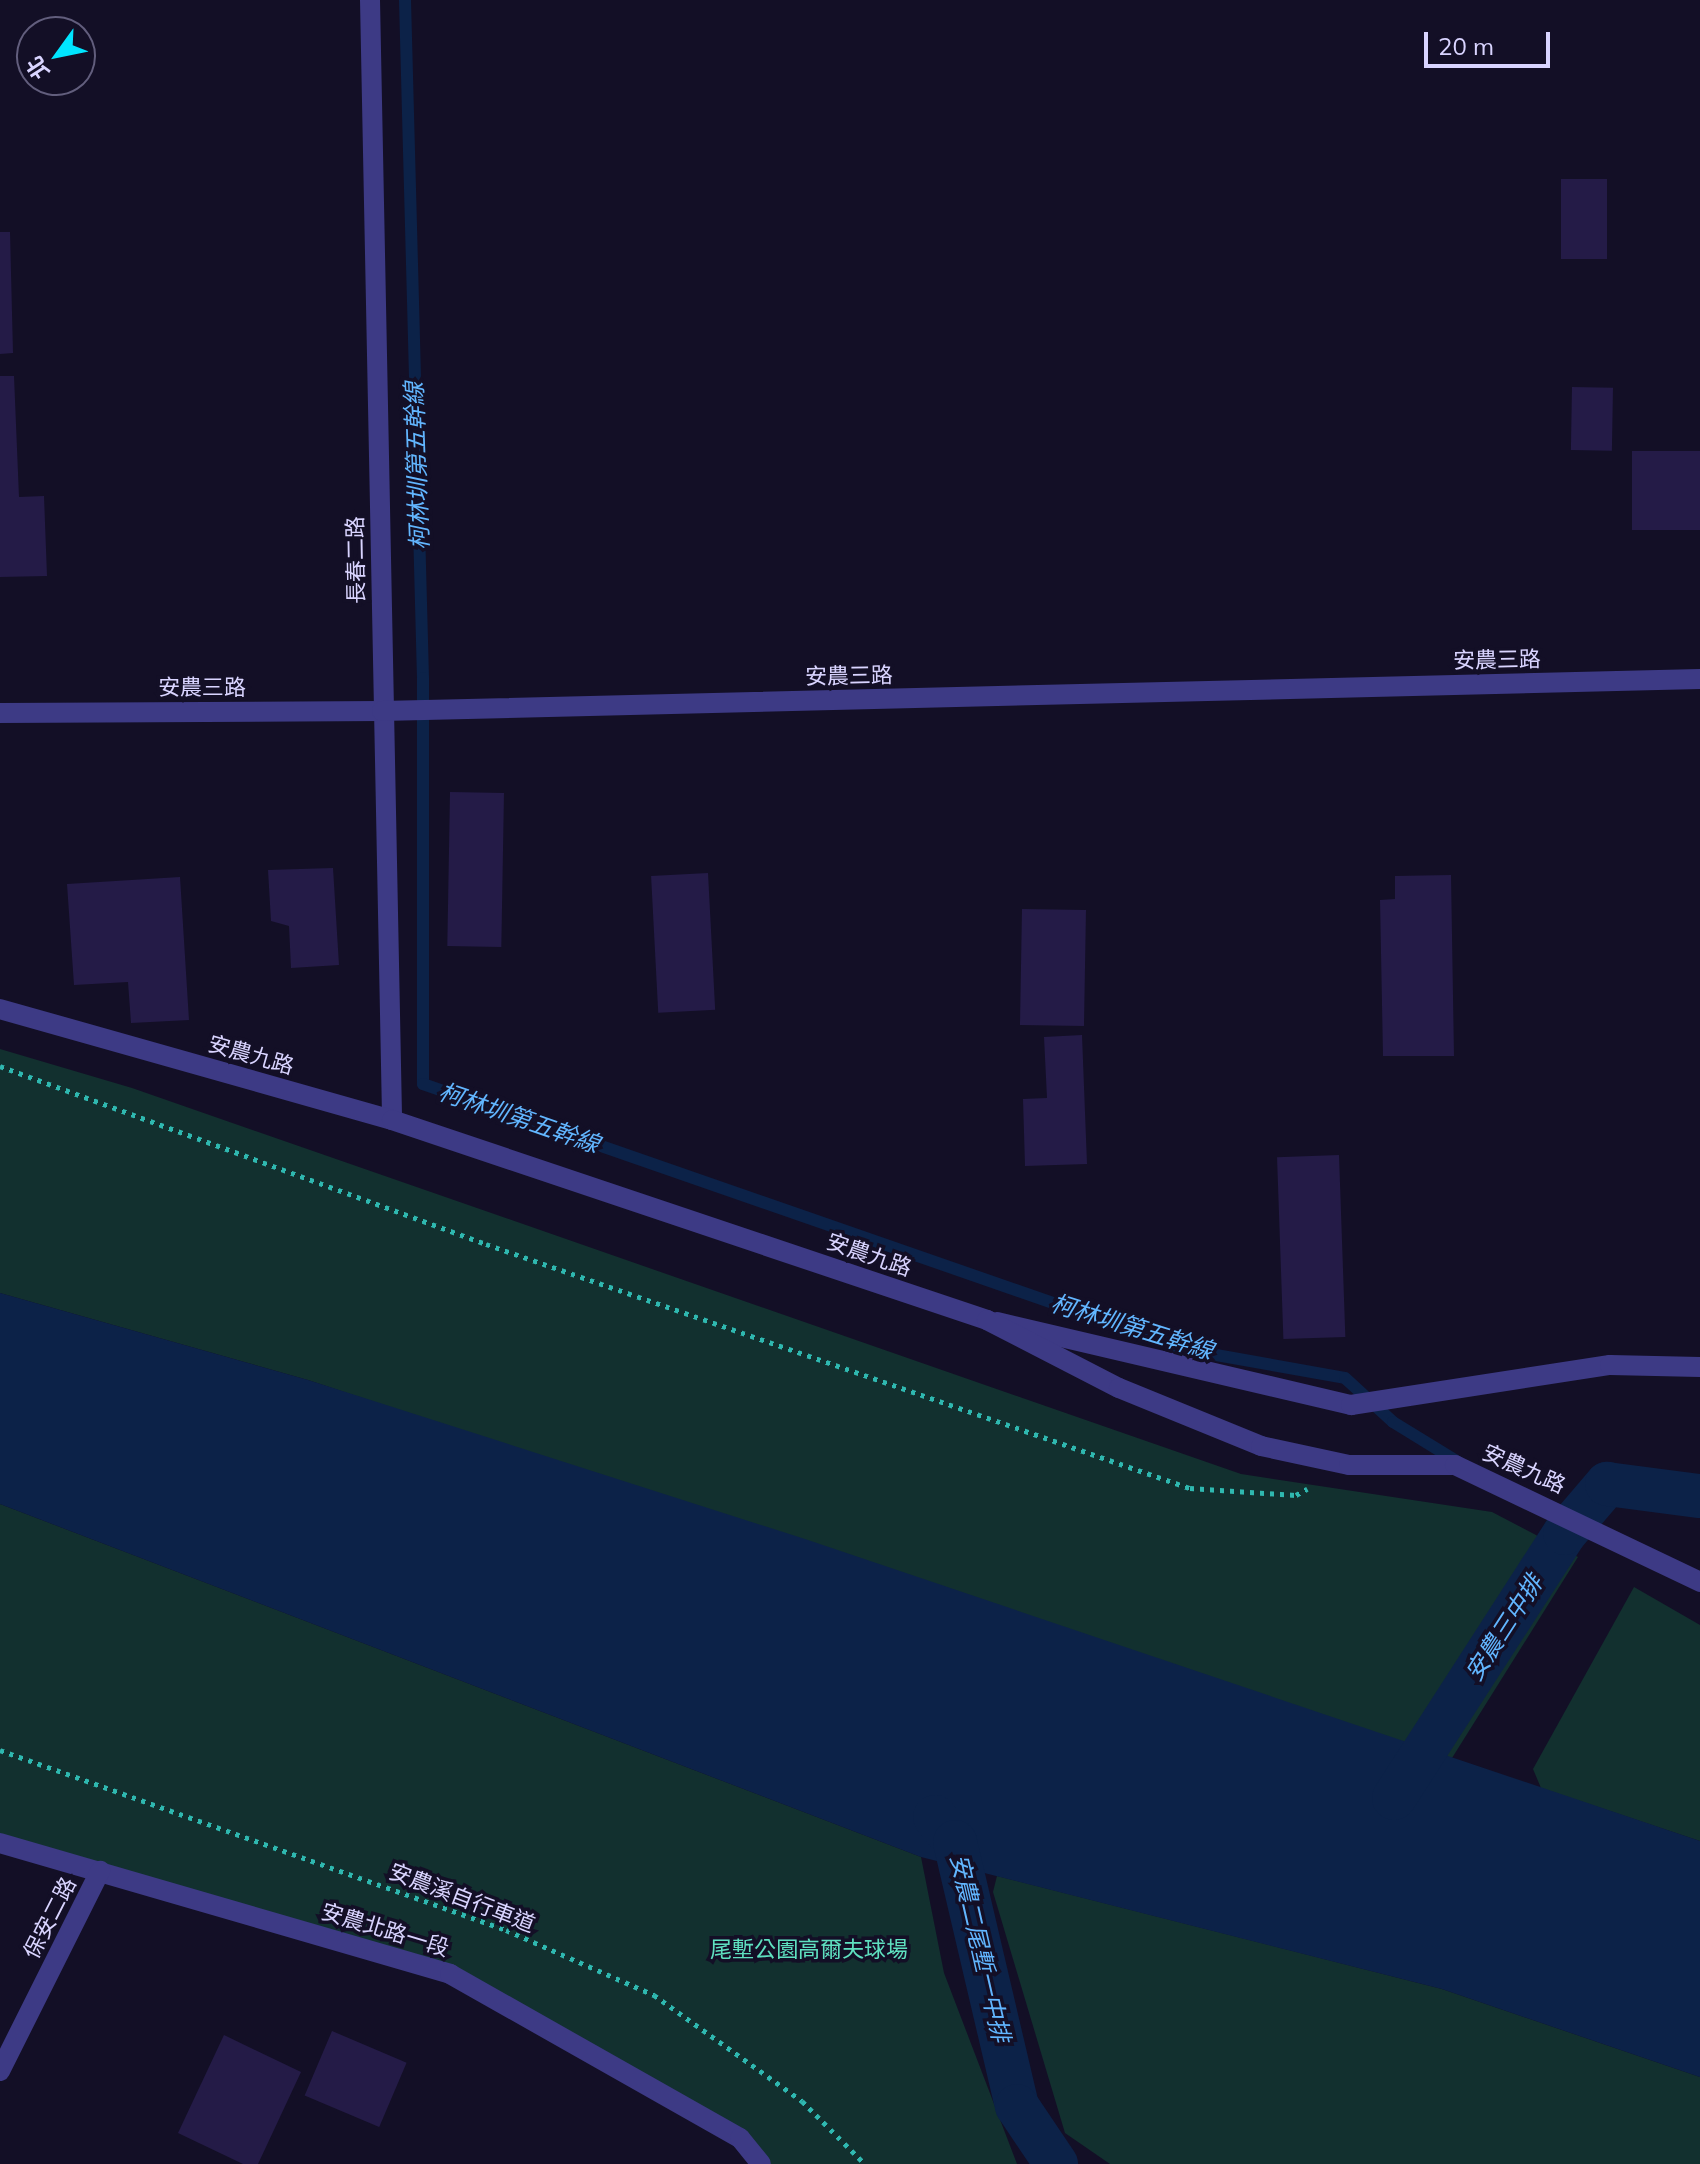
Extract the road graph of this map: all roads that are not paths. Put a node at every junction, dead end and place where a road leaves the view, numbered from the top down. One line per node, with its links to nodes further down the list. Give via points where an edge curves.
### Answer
1 (370, 0): 3 (street, 長春二路)
2 (1700, 679): 3 (street, 安農三路)
3 (382, 711): 4 (street, 安農三路); 6 (street, 長春二路)
4 (0, 713)
5 (0, 1009): 6 (street, 安農九路)
6 (392, 1120): 7 (street, 安農九路)
7 (987, 1320): 8 (street, via 1351,1405 1610,1365); 9 (street, 安農九路, via 1119,1388 1261,1446 1349,1465 1455,1465 1560,1510)
8 (1700, 1367)
9 (1700, 1582)
10 (0, 1843): 11 (street, 安農北路一段)
11 (100, 1871): 12 (street, 保安二路); 13 (street, 安農北路一段, via 450,1974 740,2138)
12 (0, 2071)
13 (761, 2164)

